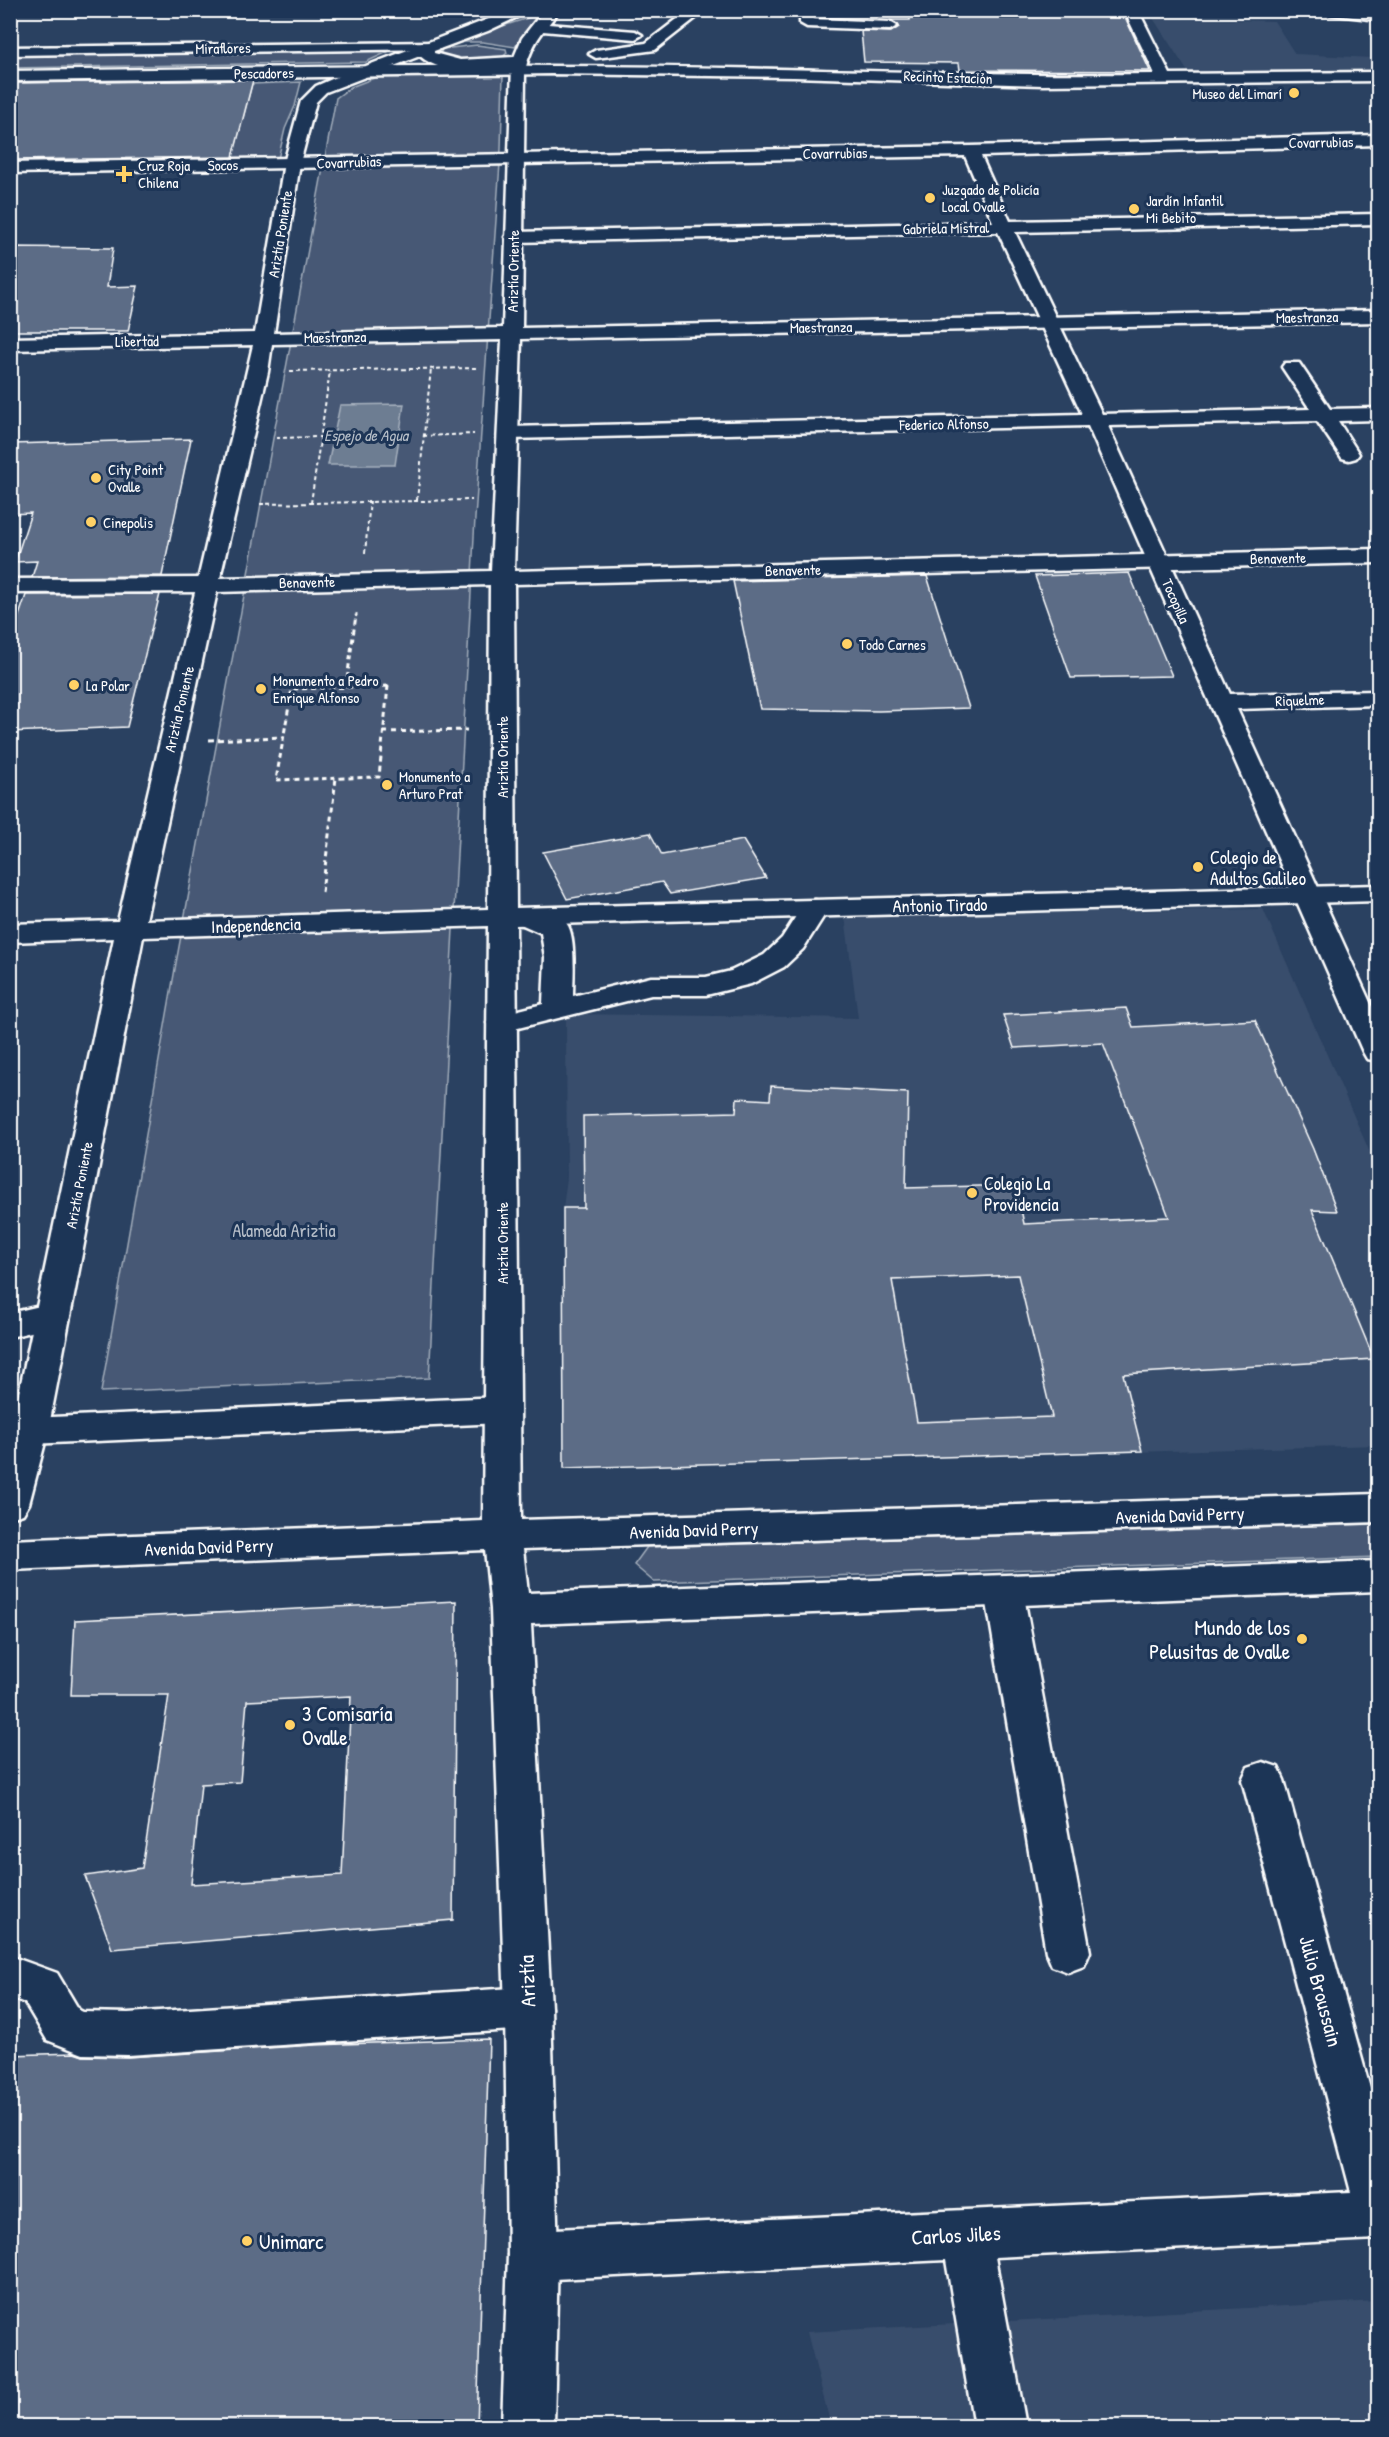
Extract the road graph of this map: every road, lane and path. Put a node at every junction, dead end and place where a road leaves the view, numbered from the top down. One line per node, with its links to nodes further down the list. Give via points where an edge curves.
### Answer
1 (525, 10): 12 (main road)
2 (546, 10): 12 (main road)
3 (553, 10): 16 (main road)
4 (699, 10): 13 (main road)
5 (807, 10): 10 (main road, via 807,23)
6 (1131, 10): 22 (main road)
7 (1328, 10): 9 (main road)
8 (570, 15): 11 (main road)
9 (1378, 16)
10 (890, 26)
11 (548, 28): 13 (main road); 16 (main road)
12 (483, 36): 14 (main road, Ariztía Poniente)
13 (661, 38): 16 (main road, via 650,47 576,57)
14 (431, 47): 15 (main road, Miraflores); 16 (main road, via 427,55 447,63 487,64); 18 (main road, Ariztía Poniente)
15 (10, 51)
16 (519, 54): 18 (main road, Pescadores); 19 (main road, Recinto Estación); 25 (main road, Ariztía Oriente)
17 (805, 58): 19 (main road, via 795,58)
18 (364, 72): 20 (main road, Pescadores); 27 (main road, Ariztía Poniente, via 311,97)
19 (794, 73): 22 (main road, Recinto Estación)
20 (10, 76)
21 (1378, 76): 22 (main road, Recinto Estación)
22 (1165, 79)
23 (1378, 140): 24 (main road, Covarrubias)
24 (971, 151): 25 (main road, Covarrubias); 31 (main road, Tocopilla)
25 (516, 164): 27 (main road, Covarrubias); 28 (main road, via 501,176); 32 (main road, Ariztía Oriente)
26 (10, 168): 27 (main road, Socos)
27 (291, 169): 29 (main road); 36 (main road, Ariztía Poniente)
28 (432, 177)
29 (311, 180)
30 (1378, 219): 31 (main road, Gabriela Mistral)
31 (1004, 226): 32 (main road, Gabriela Mistral); 34 (main road, Tocopilla)
32 (514, 237): 35 (main road, Ariztía Oriente)
33 (1378, 316): 34 (main road, Maestranza)
34 (1048, 322): 35 (main road, Maestranza); 45 (main road, Tocopilla)
35 (512, 333): 36 (main road, Maestranza); 38 (main road, Ariztía Oriente)
36 (263, 338): 37 (main road, Libertad); 42 (main road, Ariztía Poniente)
37 (10, 344)
38 (511, 367): 40 (path); 46 (main road, Ariztía Oriente)
39 (1292, 367): 44 (main road)
40 (431, 369): 41 (path); 47 (path)
41 (330, 371): 42 (path); 48 (path)
42 (258, 372): 49 (main road, Ariztía Poniente)
43 (1378, 414): 44 (main road, Federico Alfonso)
44 (1324, 415): 45 (main road, Federico Alfonso); 50 (main road)
45 (1095, 420): 46 (main road, Federico Alfonso); 57 (main road, Tocopilla)
46 (509, 433): 47 (path); 51 (main road, Ariztía Oriente)
47 (423, 436): 52 (path)
48 (320, 437): 49 (path); 54 (path)
49 (241, 439): 55 (main road, Ariztía Poniente)
50 (1349, 454)
51 (506, 499): 52 (path); 58 (main road, Ariztía Oriente)
52 (417, 500): 53 (path)
53 (370, 501): 54 (path); 59 (path)
54 (311, 502): 55 (path)
55 (226, 505): 60 (main road, Ariztía Poniente)
56 (1378, 556): 57 (main road, Benavente)
57 (1158, 561): 58 (main road, Benavente); 64 (main road, Tocopilla)
58 (502, 577): 59 (main road, Benavente); 65 (main road, Ariztía Oriente)
59 (362, 581): 60 (main road, Benavente); 62 (path)
60 (207, 585): 61 (main road, Benavente); 68 (main road, Ariztía Poniente)
61 (10, 586)
62 (346, 687): 66 (path, via 388,686); 67 (path, via 292,689)
63 (1378, 698): 64 (main road, Riquelme)
64 (1221, 702): 71 (main road, Tocopilla)
65 (502, 729): 66 (path); 73 (main road, Ariztía Oriente)
66 (383, 732): 69 (path, via 380,777)
67 (283, 737): 68 (path); 69 (path, via 276,780)
68 (171, 742): 75 (main road, Ariztía Poniente)
69 (336, 777): 74 (path)
70 (1378, 893): 71 (main road, Antonio Tirado)
71 (1308, 895): 72 (main road, Antonio Tirado); 79 (main road, Tocopilla)
72 (814, 908): 73 (main road, Antonio Tirado); 77 (main road, via 793,943 774,960 741,978 706,986 651,986)
73 (514, 916): 74 (main road, Independencia); 77 (main road, via 555,928); 78 (main road, Ariztía Oriente)
74 (319, 923): 75 (main road, Independencia)
75 (130, 929): 76 (main road, Independencia); 80 (main road, Ariztía Poniente)
76 (10, 933)
77 (558, 1009): 78 (main road)
78 (502, 1023): 82 (main road, Ariztía Oriente)
79 (1378, 1052)
80 (53, 1315): 81 (main road); 83 (main road, Ariztía Poniente)
81 (10, 1325)
82 (501, 1410): 83 (main road); 86 (main road, Ariztía Oriente)
83 (30, 1431): 84 (main road, Ariztía Poniente)
84 (10, 1504)
85 (1378, 1508): 86 (main road, Avenida David Perry)
86 (502, 1535): 87 (main road, Avenida David Perry); 90 (main road, Ariztía)
87 (10, 1555)
88 (1378, 1576): 89 (main road)
89 (1004, 1590): 90 (main road); 92 (main road)
90 (511, 1609): 94 (main road, Ariztía)
91 (1263, 1780): 95 (main road, Julio Broussain)
92 (1068, 1952)
93 (10, 1977): 94 (main road, via 41,1988 63,2025 83,2033 128,2034)
94 (528, 2008): 98 (main road, Ariztía)
95 (1378, 2201)
96 (1378, 2215): 97 (main road, Carlos Jiles)
97 (966, 2235): 98 (main road, Carlos Jiles); 100 (main road)
98 (533, 2256): 99 (main road, Ariztía)
99 (528, 2427)
100 (1000, 2427)

